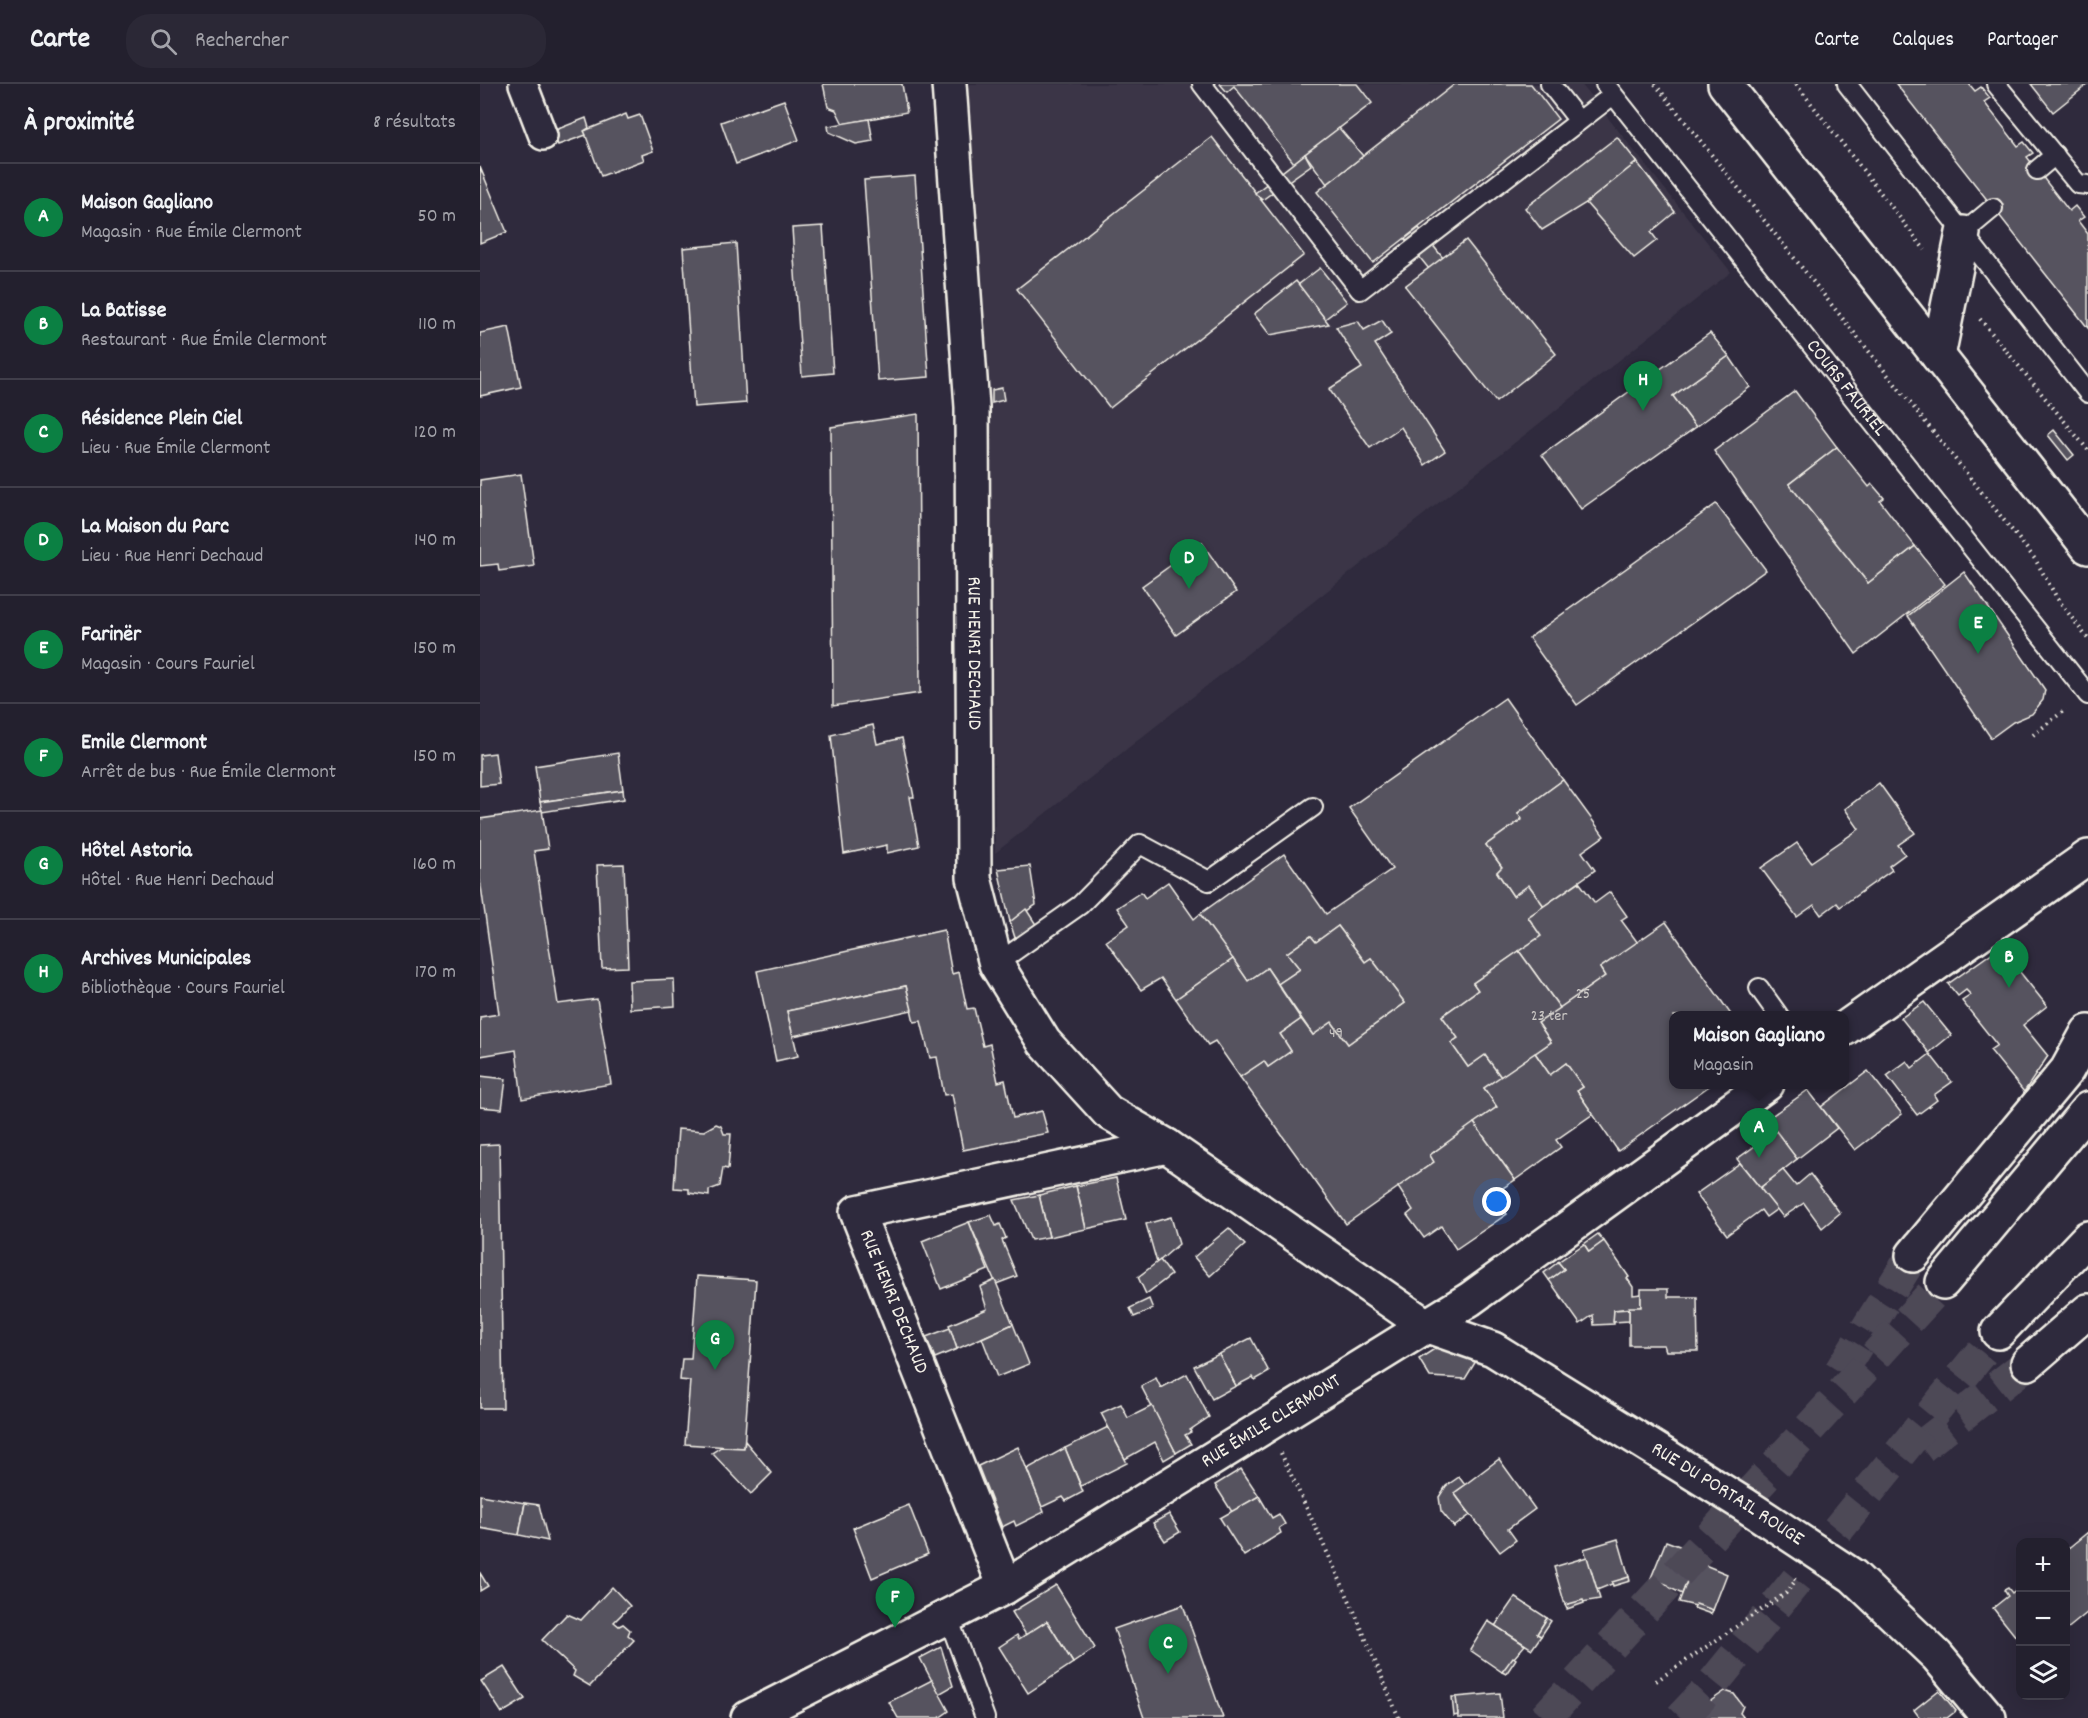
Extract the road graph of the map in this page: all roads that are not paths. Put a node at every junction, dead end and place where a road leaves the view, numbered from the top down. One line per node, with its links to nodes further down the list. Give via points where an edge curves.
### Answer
1 (523, 84): 10 (street)
2 (949, 84): 22 (main road, RUE HENRI DECHAUD, via 972,407 974,878)
3 (1202, 84): 9 (lane, via 1360,290)
4 (1550, 84): 9 (lane)
5 (1725, 84): 16 (main road)
6 (1847, 84): 15 (lane)
7 (1996, 84): 11 (lane)
8 (1609, 89): 9 (lane); 19 (lane, COURS FAURIEL)
9 (1579, 121)
10 (543, 136)
11 (2055, 155): 12 (lane); 13 (lane, via 2078,184)
12 (2037, 170)
13 (2088, 185)
14 (1993, 208): 15 (lane)
15 (1963, 233): 16 (main road); 17 (lane)
16 (1938, 356): 18 (main road)
17 (2088, 393)
18 (2088, 547)
19 (2088, 695)
20 (1313, 807): 22 (lane, via 1209,881 1140,844 1080,904)
21 (2088, 857): 25 (main road)
22 (996, 964): 29 (main road, RUE HENRI DECHAUD, via 1044,1042 1108,1113)
23 (1759, 988): 24 (lane)
24 (1775, 1011)
25 (1849, 1026)
26 (2088, 1032): 31 (main road, via 2067,1070)
27 (1760, 1089): 34 (main road, RUE ÉMILE CLERMONT, via 1470,1299)
28 (2079, 1120): 32 (main road)
29 (1167, 1146): 34 (main road, RUE HENRI DECHAUD); 37 (main road, RUE HENRI DECHAUD, via 857,1212)
30 (2088, 1238): 35 (main road)
31 (1913, 1255)
32 (1943, 1282)
33 (2088, 1311): 36 (main road)
34 (1425, 1325): 37 (main road, RUE ÉMILE CLERMONT); 41 (main road, RUE DU PORTAIL ROUGE, via 1493,1348 1853,1576 1937,1656)
35 (1998, 1332)
36 (2028, 1363)
37 (1005, 1587): 38 (main road, RUE ÉMILE CLERMONT)
38 (948, 1617): 39 (main road, RUE ÉMILE CLERMONT); 40 (lane)
39 (748, 1718)
40 (985, 1718)
41 (1989, 1718)

